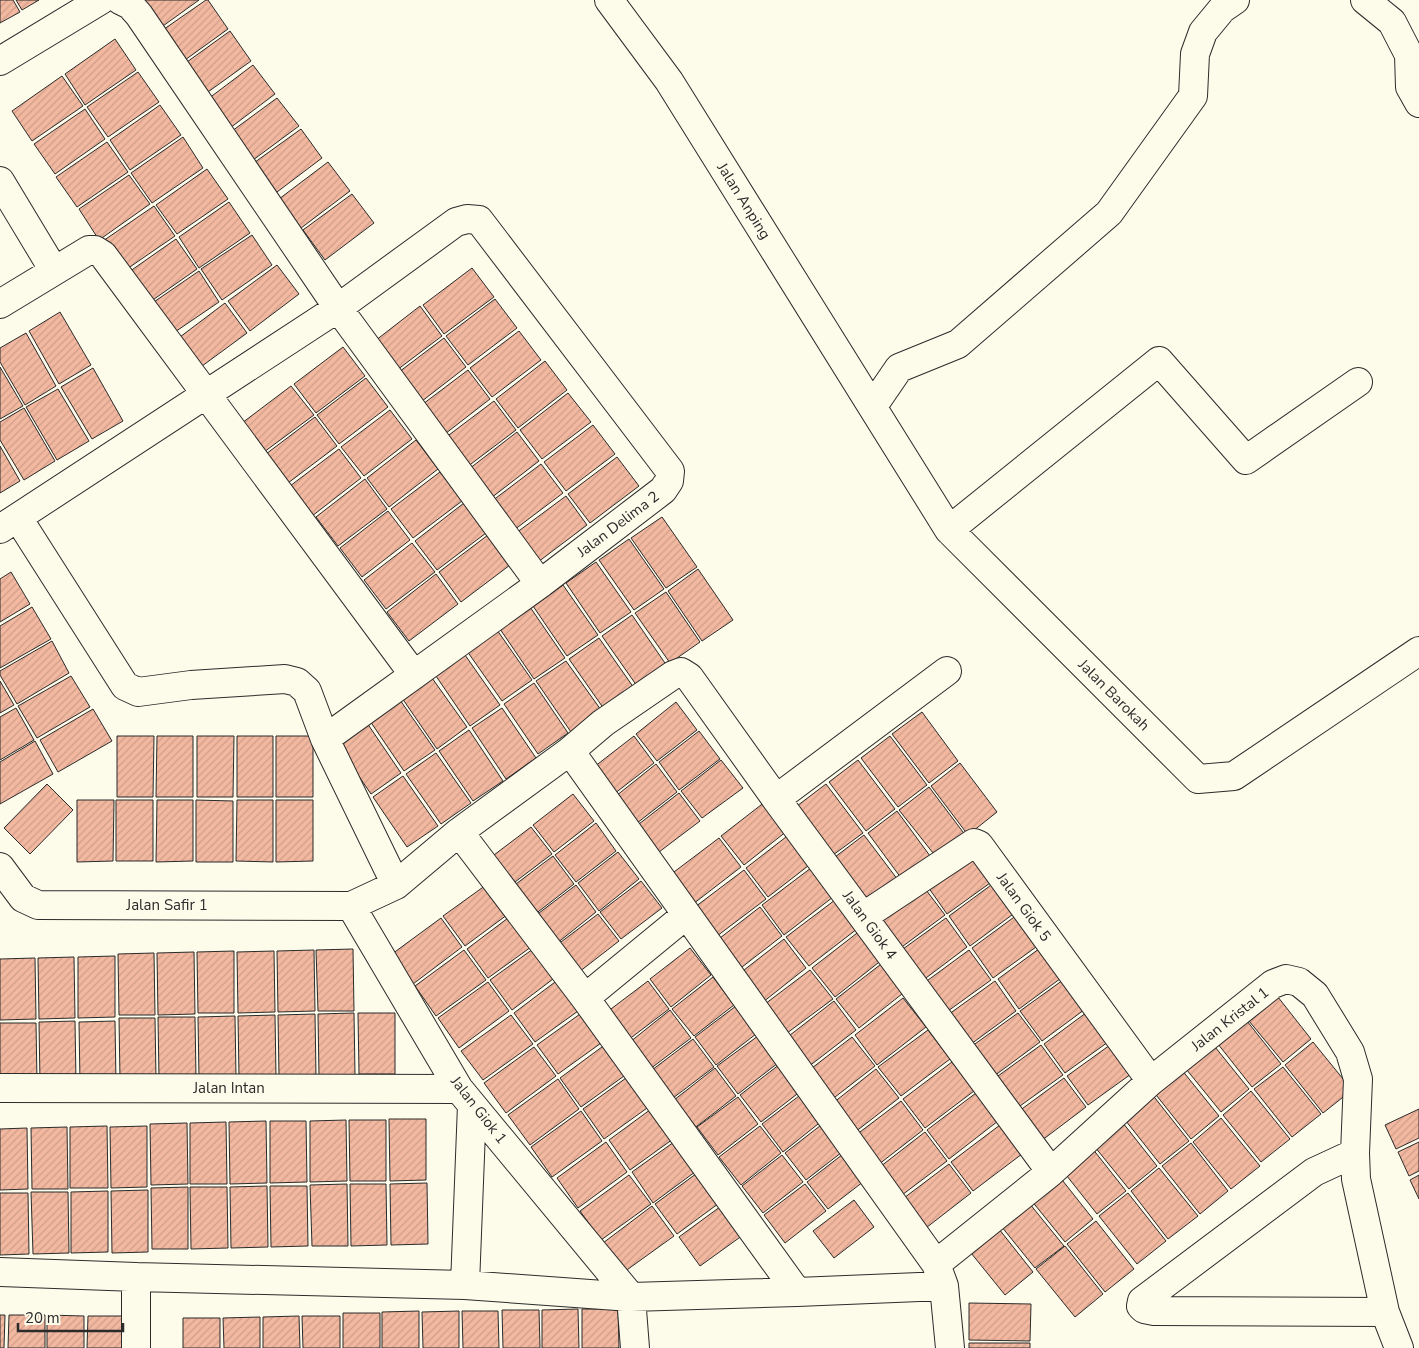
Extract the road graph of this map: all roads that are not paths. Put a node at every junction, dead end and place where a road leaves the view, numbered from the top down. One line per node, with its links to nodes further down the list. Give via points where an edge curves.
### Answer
1 (101, 0): 7 (street)
2 (120, 0): 12 (street, via 140,16)
3 (609, 0): 15 (street, Jalan Anping, via 669,81)
4 (1235, 0): 15 (street, via 1222,9 1203,32 1195,54 1193,96 1109,213 958,344 899,368)
5 (1365, 0): 6 (street, via 1392,22)
6 (1414, 52): 8 (street, via 1410,87)
7 (0, 61)
8 (1419, 103)
9 (0, 181): 10 (street)
10 (56, 270): 11 (street); 14 (street, via 90,250 103,255)
11 (0, 304)
12 (338, 308): 14 (street); 18 (street); 18 (street, Jalan Delima 2, via 456,222 479,220 670,471 663,490)
13 (1358, 382): 17 (street, via 1246,460 1159,361)
14 (206, 394): 16 (street); 21 (street)
15 (873, 406): 17 (street, Jalan Barokah)
16 (9, 524): 22 (street, via 125,686 138,692 191,685 297,682 306,691)
17 (949, 530): 19 (street, Jalan Barokah, via 1198,779 1234,776)
18 (540, 584): 21 (street, Jalan Delima 2)
19 (1419, 651)
20 (947, 671): 24 (street)
21 (414, 675): 22 (street, Jalan Delima 2)
22 (325, 740): 27 (street)
23 (570, 751): 24 (street, Jalan Giok 4, via 604,723 682,672 690,677); 25 (street); 29 (street)
24 (776, 798): 30 (street, Jalan Giok 4)
25 (459, 832): 27 (street); 31 (street)
26 (0, 866): 28 (street, Jalan Safir 1, via 23,898 38,904)
27 (396, 885): 28 (street)
28 (352, 906): 34 (street, Jalan Giok 1)
29 (686, 915): 31 (street); 38 (street)
30 (864, 916): 32 (street, Jalan Giok 5, via 974,843 979,845); 36 (street, Jalan Giok 4)
31 (586, 998): 41 (street)
32 (1151, 1081): 35 (street, Jalan Kristal 1, via 1273,984 1286,979 1300,982 1315,995 1350,1052 1358,1079); 36 (street, Jalan Kristal 1)
33 (0, 1088): 34 (street, Jalan Intan)
34 (466, 1097): 40 (street); 42 (street, Jalan Giok 1)
35 (1355, 1153): 43 (street, Jalan Kristal 1, via 1356,1179); 43 (street, via 1314,1172 1142,1301 1141,1306 1154,1311)
36 (1051, 1172): 38 (street, Jalan Kristal 1)
37 (0, 1272): 39 (street)
38 (940, 1275): 41 (street); 46 (street)
39 (136, 1276): 40 (street); 44 (street)
40 (465, 1285): 42 (street)
41 (798, 1292): 42 (street)
42 (631, 1296): 45 (street)
43 (1385, 1312): 47 (street, Jalan Kristal 1)
44 (136, 1348)
45 (635, 1348)
46 (950, 1348)
47 (1399, 1348)

